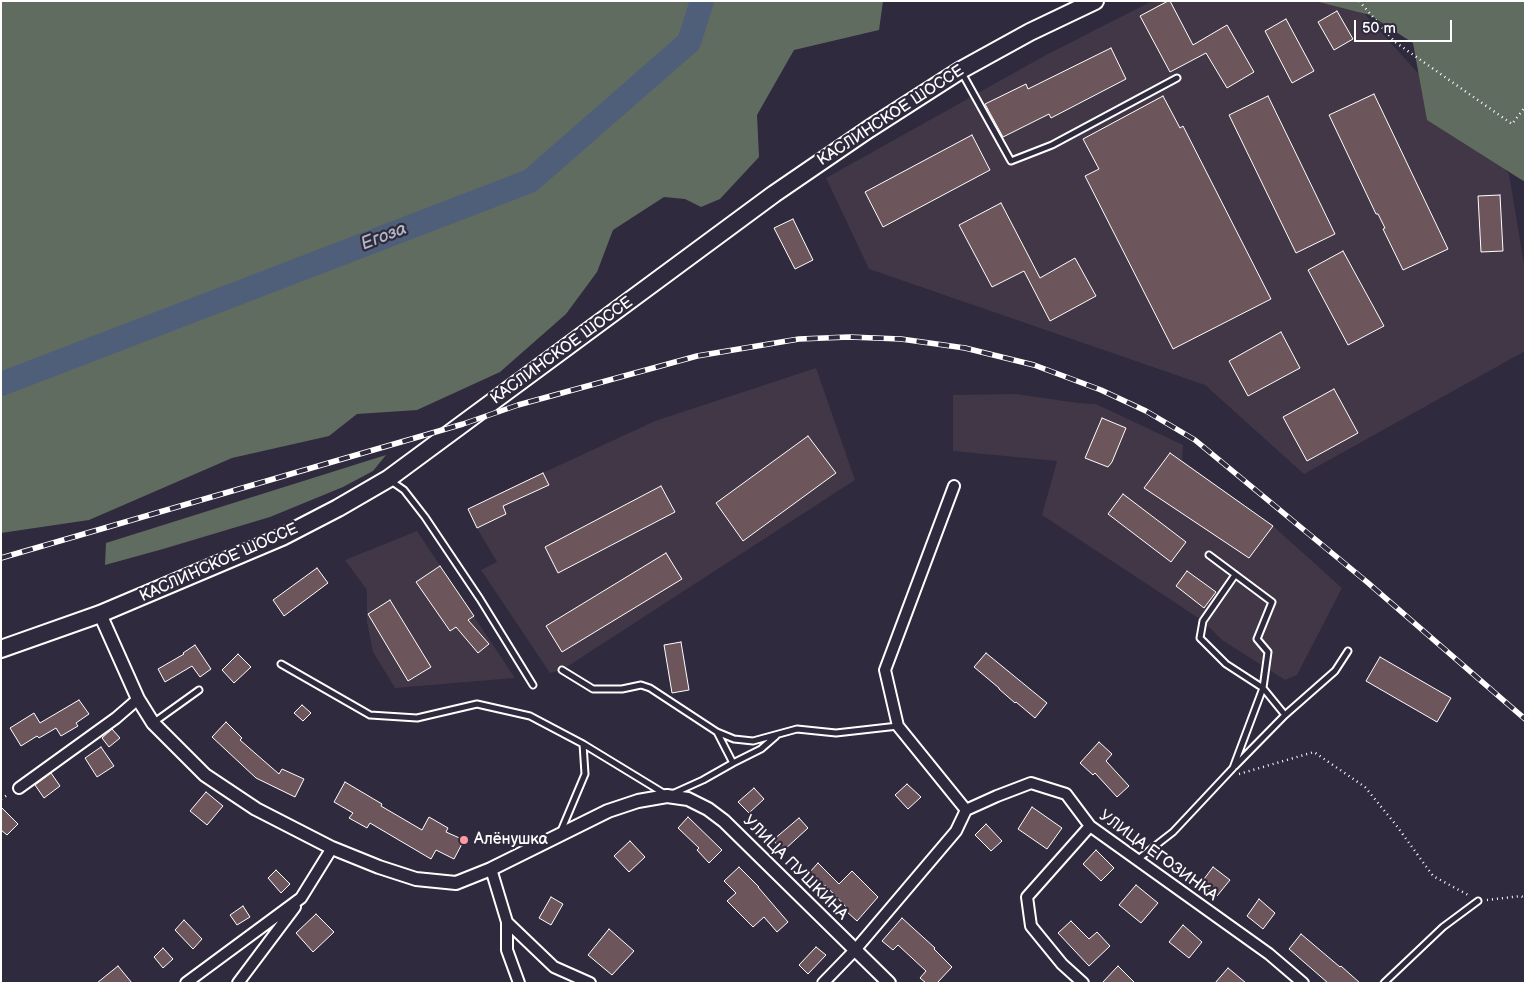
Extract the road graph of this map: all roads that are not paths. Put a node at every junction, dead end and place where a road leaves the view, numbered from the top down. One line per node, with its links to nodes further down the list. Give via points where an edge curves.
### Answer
1 (1095, 1): 2 (main road, КАСЛИНСКОЕ ШОССЕ)
2 (961, 70): 3 (lane, via 1011,161 1052,145); 4 (main road, КАСЛИНСКОЕ ШОССЕ, via 774,194)
3 (1177, 78)
4 (388, 479): 8 (main road, КАСЛИНСКОЕ ШОССЕ, via 282,537); 13 (lane, via 404,490 425,517)
5 (954, 486): 19 (street, via 885,670)
6 (1209, 555): 7 (lane)
7 (1235, 574): 14 (lane, via 1272,602 1257,639 1268,652); 14 (lane, via 1203,621 1200,638 1226,664)
8 (100, 614): 9 (main road, КАСЛИНСКОЕ ШОССЕ); 16 (street)
9 (1, 649)
10 (1348, 651): 17 (lane, via 1335,671)
11 (281, 664): 22 (lane, via 370,716 418,718 476,704 530,716)
12 (562, 670): 20 (lane, via 593,690 622,690 641,685 650,688)
13 (533, 685)
14 (1262, 688): 17 (lane); 24 (lane)
15 (199, 690): 18 (lane)
16 (138, 699): 18 (street); 25 (street)
17 (1285, 716): 24 (lane)
18 (153, 723): 30 (street, via 205,775 256,809)
19 (898, 726): 21 (lane, via 836,733 797,729); 27 (street)
20 (717, 732): 21 (lane, via 734,739 753,741); 23 (lane)
21 (778, 734): 23 (lane, via 761,749)
22 (583, 744): 26 (lane); 29 (lane, via 585,774)
23 (732, 763): 26 (lane)
24 (1233, 768): 31 (lane, via 1173,832)
25 (19, 788)
26 (667, 796): 29 (street, via 608,811); 36 (street, УЛИЦА ПУШКИНА, via 688,799 724,821)
27 (966, 810): 28 (street, УЛИЦА ЕГОЗИНКА, via 1031,783 1066,794); 36 (street, via 956,831)
28 (1090, 826): 31 (street, УЛИЦА ЕГОЗИНКА); 43 (street, via 1027,897 1030,926)
29 (558, 836): 32 (street)
30 (332, 848): 32 (street, via 416,878 456,884); 33 (street)
31 (1137, 860): 44 (street, УЛИЦА ЕГОЗИНКА, via 1269,954)
32 (491, 869): 35 (street)
33 (301, 898): 37 (street); 38 (street)
34 (1478, 900): 45 (lane, via 1443,927)
35 (507, 922): 39 (street, via 507,950); 40 (street, via 554,967)
36 (855, 950): 41 (street); 42 (street, УЛИЦА ПУШКИНА)
37 (186, 983)
38 (238, 983)
39 (519, 983)
40 (590, 983)
41 (823, 983)
42 (889, 983)
43 (1083, 983)
44 (1303, 983)
45 (1384, 983)

